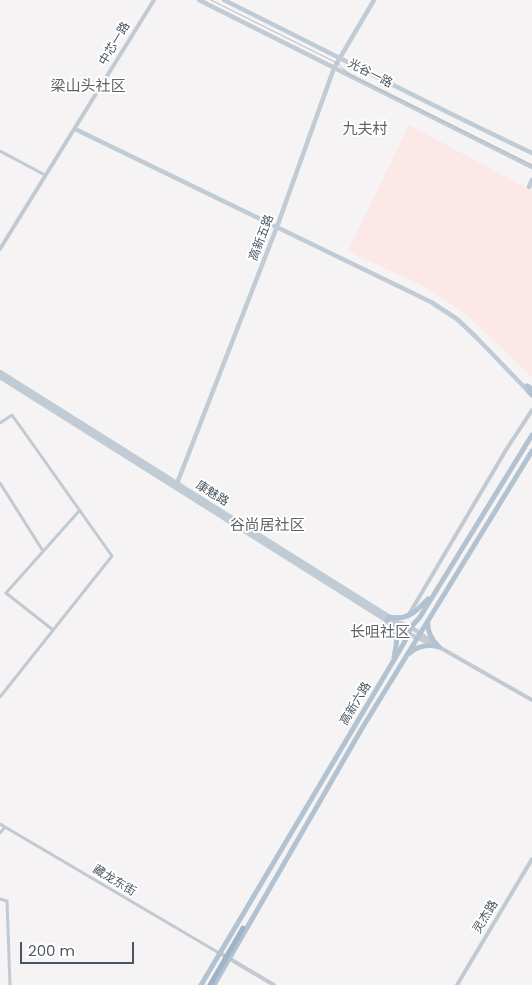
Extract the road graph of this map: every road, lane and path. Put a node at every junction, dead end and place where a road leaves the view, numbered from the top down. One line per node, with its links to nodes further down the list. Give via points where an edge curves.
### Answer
1 (154, 0): 7 (street, 中芯一路)
2 (199, 0): 6 (main road, 光谷一路)
3 (224, 0): 5 (main road, 光谷一路)
4 (374, 0): 5 (main road, 高新五路)
5 (340, 58): 6 (main road, 高新五路); 9 (main road, 光谷一路)
6 (334, 68): 10 (main road, 光谷一路); 16 (main road, 高新五路)
7 (75, 127): 13 (street, 中芯一路); 16 (main road)
8 (0, 151): 13 (street)
9 (532, 153)
10 (525, 162): 11 (main road, 光谷一路); 12 (main road)
11 (532, 167)
12 (532, 171)
13 (45, 175): 17 (street, 中芯一路)
14 (532, 180): 15 (main road, via 529,187)
15 (532, 185)
16 (278, 225): 20 (main road, via 433,300 458,317); 28 (main road, 高新五路)
17 (0, 249)
18 (0, 372): 28 (main road, 康魅路)
19 (0, 377): 28 (main road, 康魅路)
20 (531, 391)
21 (532, 410): 32 (street)
22 (0, 423): 29 (street, via 12,415)
23 (532, 430): 25 (main road)
24 (532, 435): 25 (main road, 高新六路)
25 (528, 442): 31 (main road, 高新六路)
26 (532, 451): 33 (main road, 高新六路)
27 (0, 483): 30 (street)
28 (176, 485): 34 (main road, 康魅路)
29 (80, 510): 30 (street); 36 (street, via 112,556)
30 (44, 551): 36 (street, via 6,593)
31 (434, 594): 32 (main road); 35 (main road, 高新六路)
32 (408, 616): 34 (main road)
33 (429, 618): 38 (main road, 高新六路); 39 (main road, via 429,633)
34 (388, 619): 35 (main road, 康魅路); 37 (main road, 康魅路); 40 (main road, via 397,640)
35 (412, 628): 37 (main road, 高新六路); 38 (main road, 康魅路)
36 (53, 630): 42 (street)
37 (408, 634): 38 (main road, 康魅路); 40 (main road, 高新六路)
38 (419, 636): 39 (main road, 康魅路); 41 (main road, 高新六路)
39 (439, 647): 41 (main road, via 418,648); 43 (street, 康魅路)
40 (393, 662): 50 (main road, 高新六路)
41 (400, 665): 51 (main road, 高新六路)
42 (0, 698)
43 (532, 700)
44 (0, 824): 45 (street, 藏龙东街)
45 (5, 827): 46 (street); 50 (street, 藏龙东街)
46 (0, 834)
47 (532, 859): 57 (street, 灵杰路)
48 (0, 899): 52 (street, via 7,901)
49 (243, 928): 54 (highway)
50 (220, 953): 51 (street); 53 (main road, 高新六路)
51 (230, 958): 55 (main road, 高新六路); 56 (street)
52 (10, 985)
53 (202, 985)
54 (210, 985)
55 (214, 985)
56 (274, 985)
57 (457, 985)

